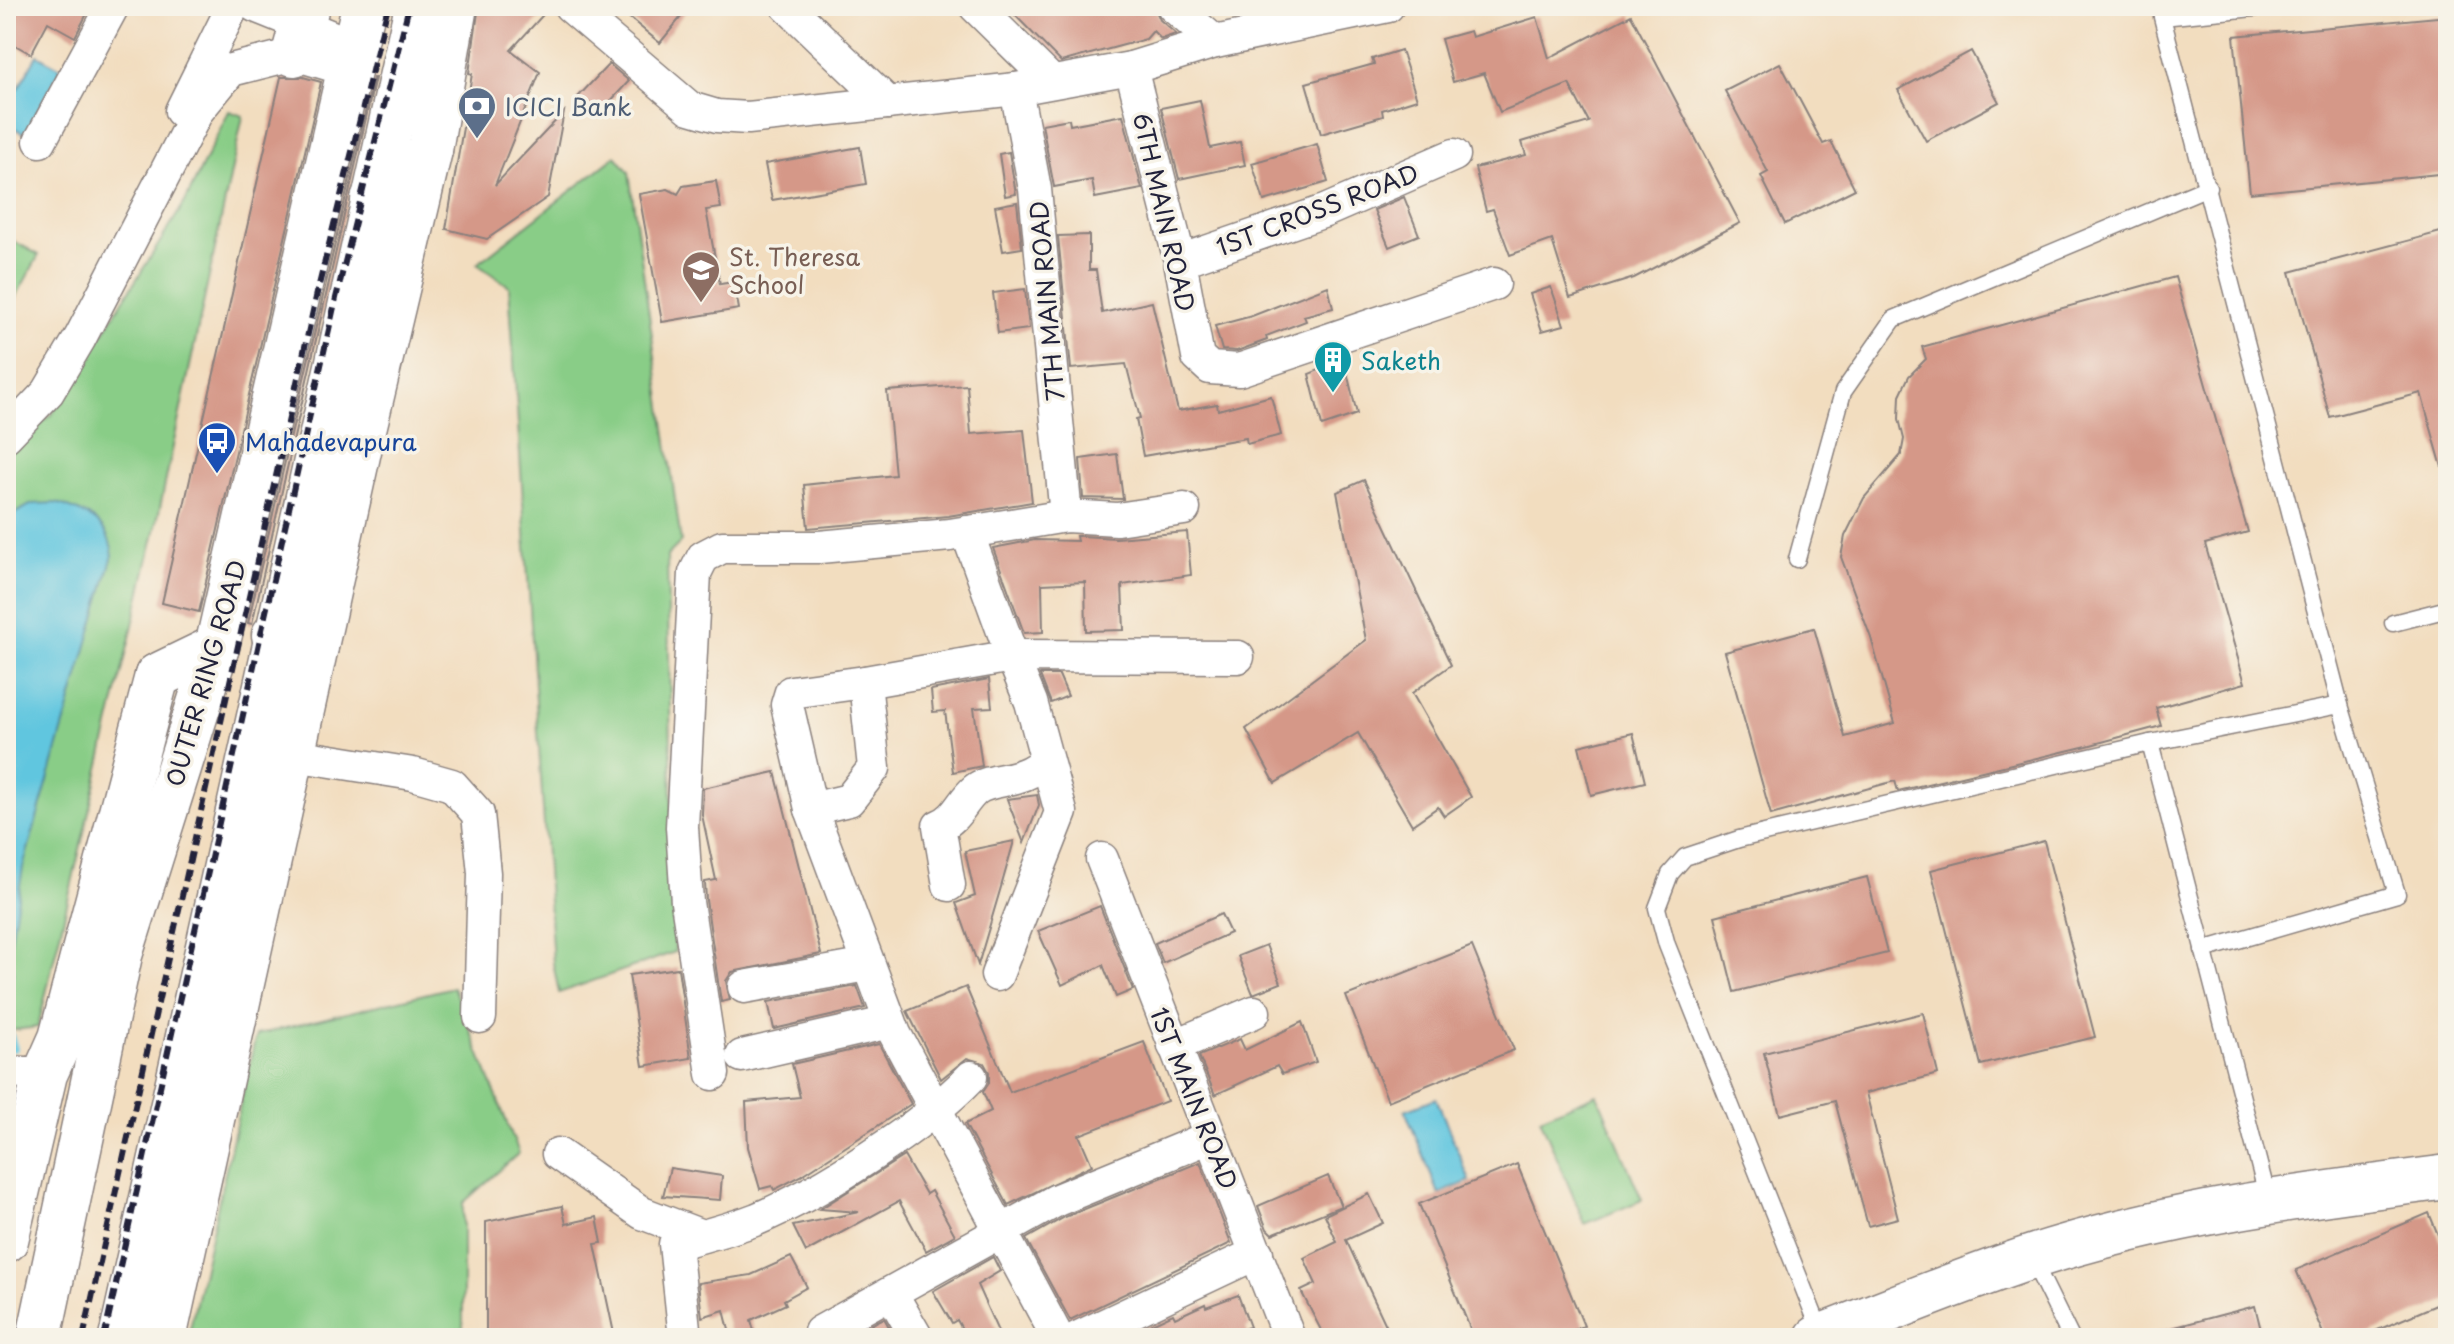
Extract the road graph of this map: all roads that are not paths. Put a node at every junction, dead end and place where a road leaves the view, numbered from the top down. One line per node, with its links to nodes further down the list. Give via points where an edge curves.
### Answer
1 (113, 6): 21 (street)
2 (233, 6): 26 (street)
3 (255, 6): 14 (street)
4 (417, 6): 25 (main road)
5 (455, 6): 22 (main road)
6 (570, 6): 20 (street, via 690,108 748,118)
7 (787, 6): 20 (street)
8 (975, 6): 18 (street)
9 (1173, 6): 16 (street)
10 (1388, 6): 16 (street)
11 (2184, 6): 13 (lane)
12 (2274, 6): 13 (lane)
13 (2162, 17): 24 (lane)
14 (303, 23): 15 (street); 15 (street); 29 (street, via 231,70 198,110 80,338 48,392)
15 (356, 37): 37 (main road, OUTER RING ROAD)
16 (1215, 42): 17 (street)
17 (1131, 68): 18 (street); 27 (street, 6TH MAIN ROAD)
18 (1050, 80): 19 (street)
19 (1016, 89): 20 (street); 31 (street, 7TH MAIN ROAD, via 1035,189)
20 (888, 103)
21 (40, 141)
22 (430, 150): 25 (main road, via 395,190); 38 (main road)
23 (1454, 155): 27 (street, 1ST CROSS ROAD, via 1325,211)
24 (2208, 187): 33 (lane, via 1894,319 1843,392); 42 (lane)
25 (373, 200): 36 (main road)
26 (121, 219)
27 (1180, 261): 28 (street, 6TH MAIN ROAD, via 1198,357 1210,368 1239,370)
28 (1494, 284)
29 (6, 436)
30 (1184, 509): 31 (street, via 1117,519)
31 (1066, 516): 32 (street)
32 (967, 532): 39 (street); 59 (street, via 819,547 722,547 703,557 695,573 682,827 687,902)
33 (1797, 559)
34 (2448, 609): 35 (lane)
35 (2393, 623)
36 (274, 635): 38 (main road); 75 (main road)
37 (217, 647): 58 (main road, via 157,676 61,1038); 74 (main road, OUTER RING ROAD, via 120,955)
38 (316, 647): 44 (main road)
39 (1012, 656): 40 (street); 41 (street); 45 (street, via 1031,702)
40 (1238, 657)
41 (865, 682): 46 (street, via 874,768 849,800); 46 (street, via 791,692 787,705)
42 (2340, 705): 43 (lane); 49 (lane, via 2397,894)
43 (2150, 743): 49 (lane); 73 (lane, via 1739,839 1685,857 1670,874 1657,908 1667,945)
44 (294, 755): 54 (street, via 452,785 478,814 484,873); 76 (main road)
45 (1045, 760): 48 (street, via 1036,770 977,788 958,813 939,826); 51 (street, via 1061,812)
46 (811, 809): 50 (street)
47 (1102, 859): 56 (street, 1ST MAIN ROAD)
48 (949, 885)
49 (2203, 950): 65 (lane)
50 (868, 965): 52 (street); 55 (street)
51 (997, 975)
52 (744, 987)
53 (1254, 1012): 56 (street)
54 (480, 1017)
55 (890, 1022): 57 (street); 61 (street)
56 (1174, 1046): 62 (street, 1ST MAIN ROAD)
57 (742, 1056)
58 (26, 1073): 68 (main road)
59 (713, 1074)
60 (971, 1077): 61 (street)
61 (937, 1111): 66 (street); 67 (street, via 778,1208)
62 (1210, 1137): 66 (street, via 1057,1200); 69 (street, 1ST MAIN ROAD)
63 (558, 1154): 67 (street, via 642,1213)
64 (2448, 1177): 65 (main road)
65 (2268, 1200): 70 (main road)
66 (1001, 1231): 71 (street); 79 (street)
67 (702, 1236): 77 (street, via 675,1244)
68 (6, 1240)
69 (1257, 1253): 80 (street); 81 (street, 1ST MAIN ROAD)
70 (2031, 1258): 73 (main road); 82 (lane)
71 (891, 1293): 72 (street); 78 (street)
72 (817, 1336)
73 (1820, 1337)
74 (39, 1338)
75 (121, 1338)
76 (164, 1338)
77 (685, 1338)
78 (917, 1338)
79 (1058, 1338)
80 (1077, 1338)
81 (1289, 1338)
82 (2071, 1338)

